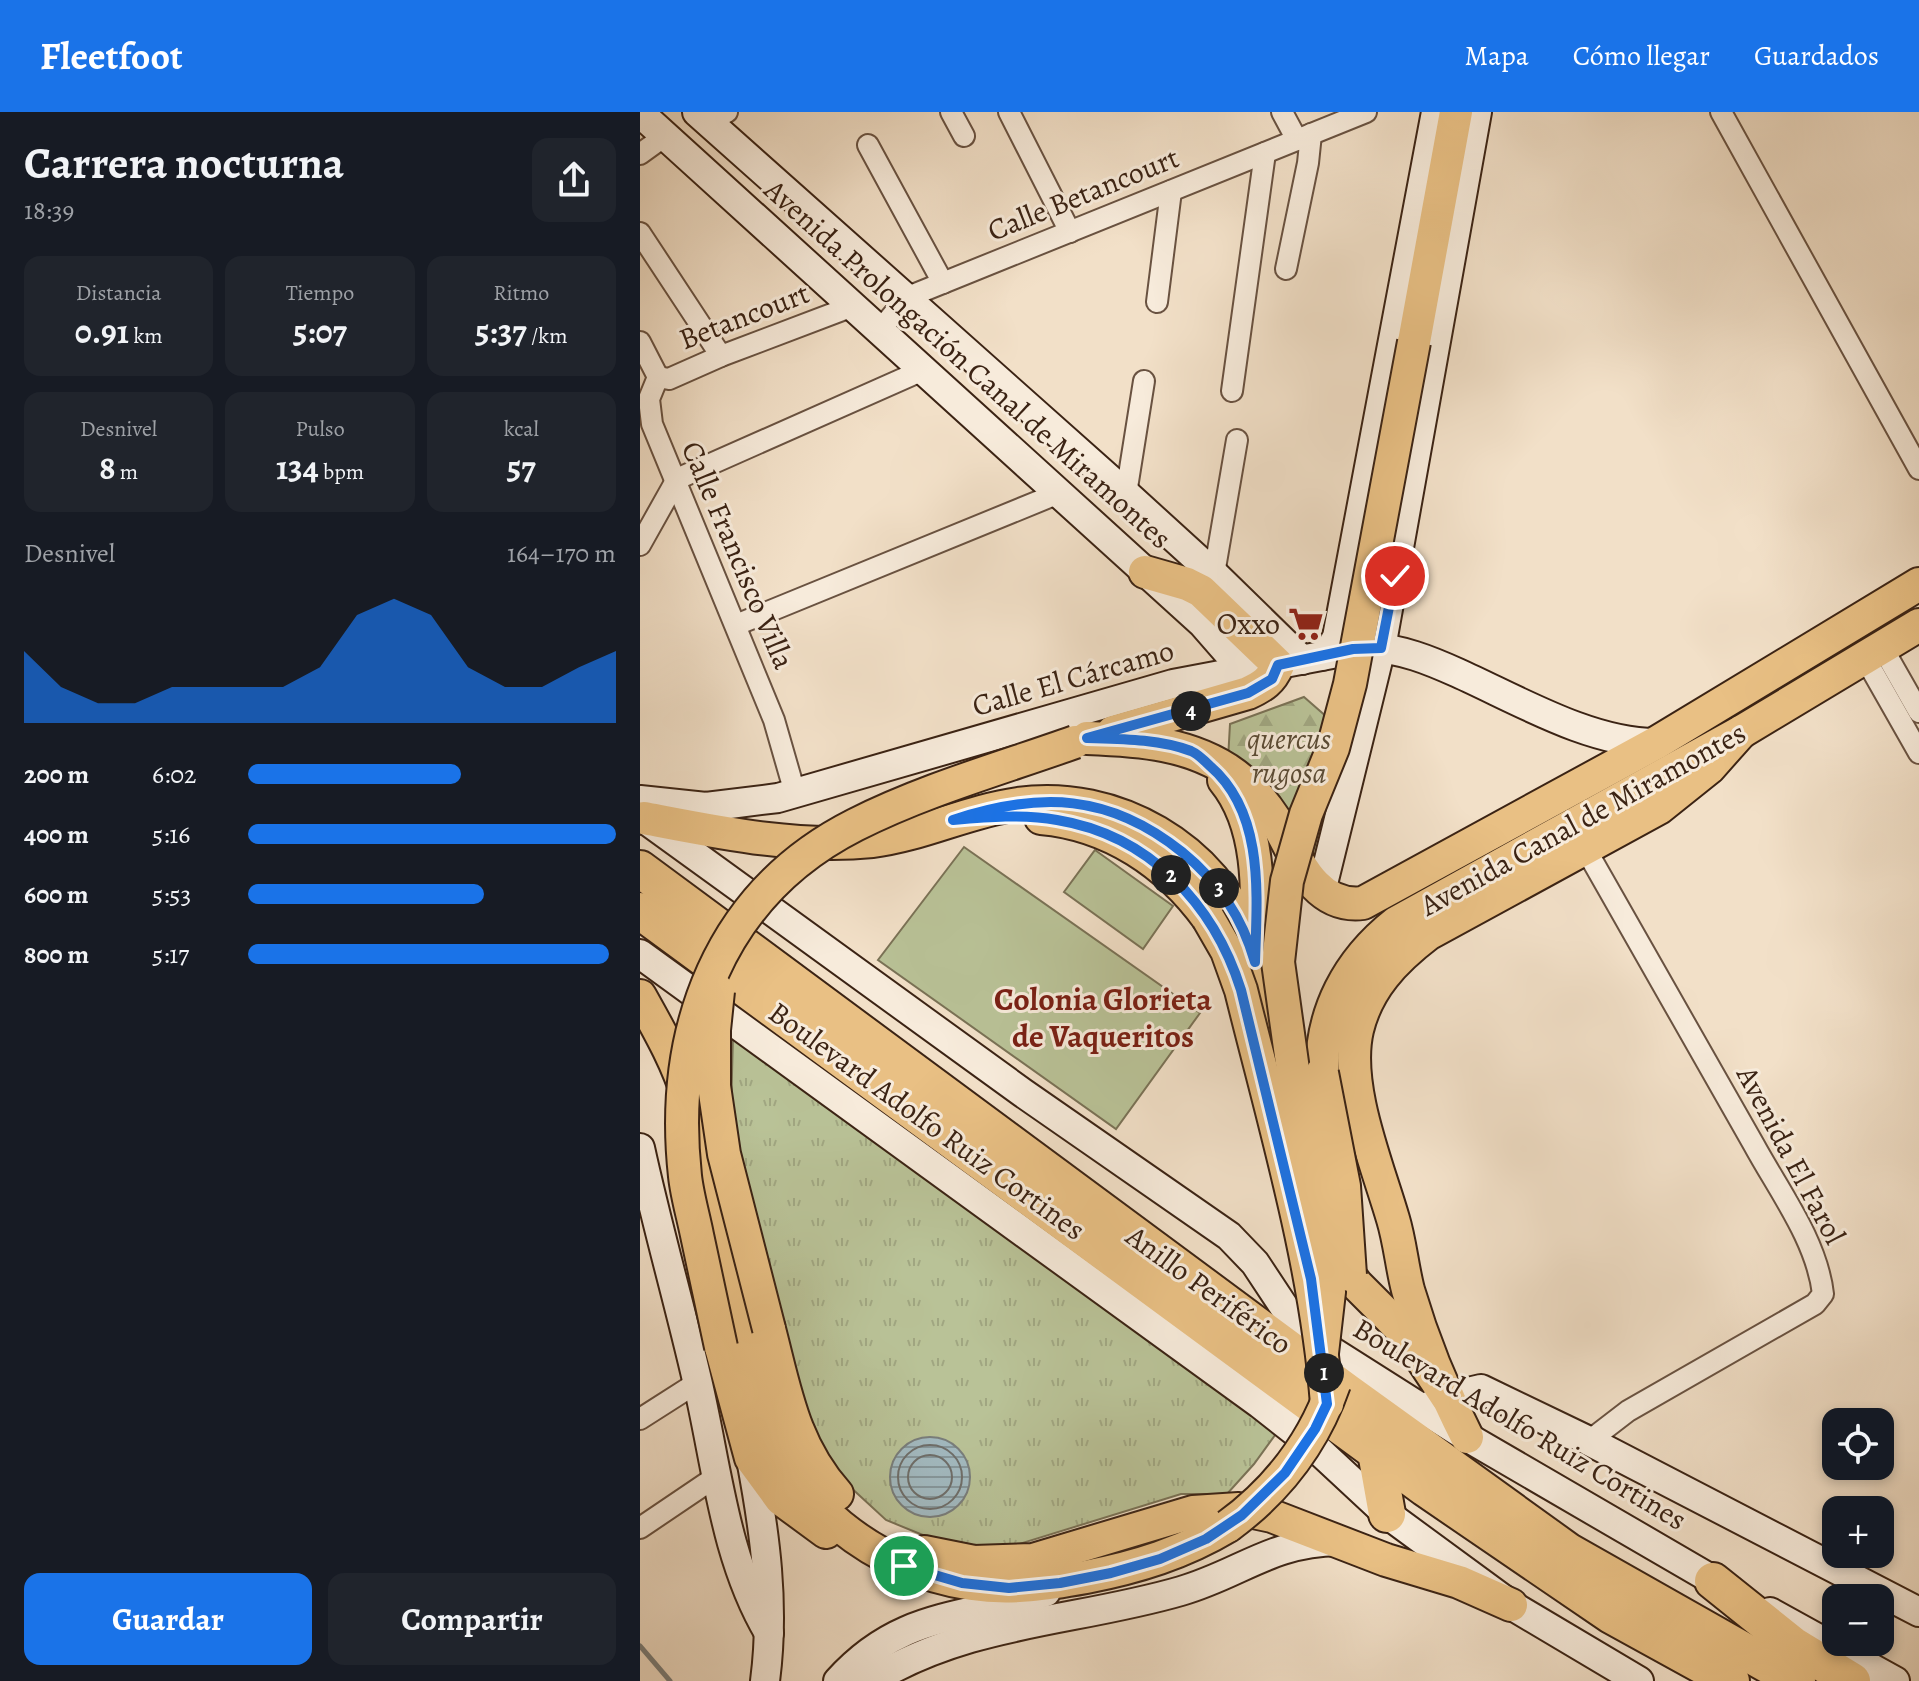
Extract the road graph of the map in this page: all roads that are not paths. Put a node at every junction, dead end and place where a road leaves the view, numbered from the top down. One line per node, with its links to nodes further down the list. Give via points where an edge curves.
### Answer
1 (951, 112): 12 (street)
2 (1009, 112): 18 (street)
3 (1282, 112): 13 (street)
4 (1366, 112): 13 (street, Calle Betancourt)
5 (1436, 112): 42 (main road)
6 (1456, 112): 69 (main road, bridge, via 1350,684 1287,881 1278,962 1294,1077 1326,1230)
7 (1477, 112): 43 (main road)
8 (1721, 112): 33 (street)
9 (640, 113): 11 (main road, Avenida Prolongación Canal de Miramontes)
10 (711, 115): 22 (main road, Avenida Prolongación Canal de Miramontes)
11 (665, 136): 16 (street); 24 (main road, Avenida Prolongación Canal de Miramontes)
12 (964, 136)
13 (1304, 137): 15 (street, Calle Betancourt); 20 (street, via 1308,163)
14 (868, 145): 21 (street)
15 (1265, 153): 17 (street, Calle Betancourt); 31 (street)
16 (640, 154)
17 (1171, 191): 18 (street, Calle Betancourt); 23 (street)
18 (1070, 232): 21 (street, Calle Betancourt)
19 (640, 233): 27 (street)
20 (1286, 269)
21 (943, 283): 22 (street, Calle Betancourt)
22 (908, 297): 25 (street, Calle Betancourt); 36 (main road, Avenida Prolongación Canal de Miramontes)
23 (1157, 302)
24 (853, 306): 25 (main road, Avenida Prolongación Canal de Miramontes); 27 (street, Betancourt)
25 (880, 330): 28 (main road, Avenida Prolongación Canal de Miramontes)
26 (640, 342): 29 (street)
27 (721, 356): 29 (street, Betancourt, via 669,379)
28 (923, 370): 34 (street); 35 (main road, Avenida Prolongación Canal de Miramontes)
29 (658, 377): 34 (street, Calle Francisco Villa, via 649,399 652,424)
30 (1144, 381): 36 (street)
31 (1232, 391)
32 (1237, 440): 40 (street)
33 (1919, 469)
34 (677, 479): 38 (street); 44 (street, Calle Francisco Villa)
35 (1059, 493): 39 (main road, Avenida Prolongación Canal de Miramontes); 44 (street)
36 (1126, 494): 37 (main road, Avenida Prolongación Canal de Miramontes)
37 (1157, 523): 39 (main road); 40 (main road, Avenida Prolongación Canal de Miramontes)
38 (640, 545)
39 (1136, 563): 48 (main road, via 1201,591); 49 (main road, Avenida Prolongación Canal de Miramontes, via 1203,624)
40 (1214, 574): 48 (main road, Avenida Prolongación Canal de Miramontes)
41 (1919, 584): 53 (main road, Avenida Canal de Miramontes)
42 (1344, 601): 43 (main road, via 1359,615); 48 (main road, via 1330,650)
43 (1388, 613): 46 (main road)
44 (736, 625): 56 (street, Calle Francisco Villa, via 774,720)
45 (1919, 625): 47 (main road, Avenida Canal de Miramontes)
46 (1381, 648): 48 (main road, Calle El Cárcamo); 53 (main road, Calle El Cárcamo, via 1422,657 1594,733); 61 (main road)
47 (1874, 652): 50 (street); 51 (main road, Avenida Canal de Miramontes); 55 (street)
48 (1301, 661): 49 (main road, Calle El Cárcamo); 52 (main road, via 1248,693)
49 (1244, 671): 56 (main road, Calle El Cárcamo, via 1173,684)
50 (1919, 712)
51 (1741, 732): 59 (main road, via 1675,797); 71 (main road, Avenida Canal de Miramontes, bridge, via 1409,915 1383,933 1350,971 1333,1003 1322,1073 1344,1186 1350,1262)
52 (1081, 740): 54 (main road, via 1148,742); 63 (main road, bridge, via 852,826 777,879 746,913)
53 (1656, 743): 61 (main road, Avenida Canal de Miramontes, via 1372,900 1346,904)
54 (1192, 752): 61 (main road, via 1249,787); 65 (main road, via 1227,783 1249,828)
55 (1919, 753)
56 (795, 793): 57 (main road, Calle El Cárcamo, via 754,803)
57 (641, 811): 58 (main road, via 743,835 849,842 896,837); 69 (main road, Boulevard Adolfo Ruiz Cortines, via 998,1075 1229,1236 1255,1263 1294,1322)
58 (953, 820): 65 (main road, via 1019,804 1061,801 1135,819 1165,838 1218,886 1240,920); 69 (main road, bridge, via 1056,819 1094,830 1156,861 1208,918 1241,990)
59 (1585, 848): 72 (main road, via 1410,948 1373,989 1357,1032 1356,1087 1400,1248); 75 (street, Avenida El Farol, via 1798,1223 1823,1294 1802,1312 1639,1404)
60 (640, 869): 71 (highway, Anillo Periférico)
61 (1321, 892)
62 (640, 911): 77 (highway, Anillo Periférico)
63 (723, 952): 78 (main road, bridge, via 687,1047 681,1097 685,1178); 82 (main road, bridge, via 714,1086 724,1154 795,1427 817,1471 851,1510 920,1551 974,1562 1033,1560 1193,1512 1223,1508 1264,1514)
64 (640, 954): 76 (main road, Boulevard Adolfo Ruiz Cortines)
65 (1255, 962): 72 (main road, via 1312,1211 1342,1267 1416,1347)
66 (640, 996): 83 (main road, via 666,1041 688,1097 768,1428 788,1467 823,1512)
67 (640, 1148): 68 (main road)
68 (645, 1194): 70 (main road)
69 (1328, 1352): 71 (highway); 72 (main road, Boulevard Adolfo Ruiz Cortines)
70 (698, 1382): 73 (street); 79 (main road)
71 (1337, 1398): 72 (highway); 84 (main road, Avenida Canal de Miramontes, bridge, via 1285,1473 1242,1515 1183,1549); 94 (highway, Anillo Periférico, via 1569,1552)
72 (1423, 1400): 74 (main road); 75 (main road, via 1481,1389)
73 (640, 1419)
74 (1467, 1437): 85 (main road, Boulevard Adolfo Ruiz Cortines)
75 (1589, 1441): 87 (main road)
76 (1316, 1448): 77 (highway); 80 (main road, Boulevard Adolfo Ruiz Cortines)
77 (1374, 1450): 80 (highway); 93 (highway, Anillo Periférico, via 1611,1615)
78 (751, 1458): 83 (main road, via 794,1511 831,1535); 88 (main road, via 768,1563)
79 (717, 1476): 81 (street); 88 (main road, via 743,1580)
80 (1387, 1514): 86 (main road, Boulevard Adolfo Ruiz Cortines)
81 (640, 1528)
82 (1338, 1541): 86 (main road); 91 (main road, via 1279,1550 1181,1591 967,1637)
83 (887, 1558): 84 (main road, Avenida Canal de Miramontes, via 983,1586 1034,1587)
84 (1098, 1575): 90 (main road, via 909,1627)
85 (1713, 1581): 95 (highway, via 1793,1645); 96 (main road, Boulevard Adolfo Ruiz Cortines)
86 (1511, 1605): 92 (main road, Boulevard Adolfo Ruiz Cortines)
87 (1919, 1612)
88 (769, 1633): 89 (main road)
89 (765, 1681)
90 (838, 1681)
91 (871, 1681)
92 (1639, 1681)
93 (1731, 1681)
94 (1797, 1681)
95 (1852, 1681)
96 (1895, 1681)

